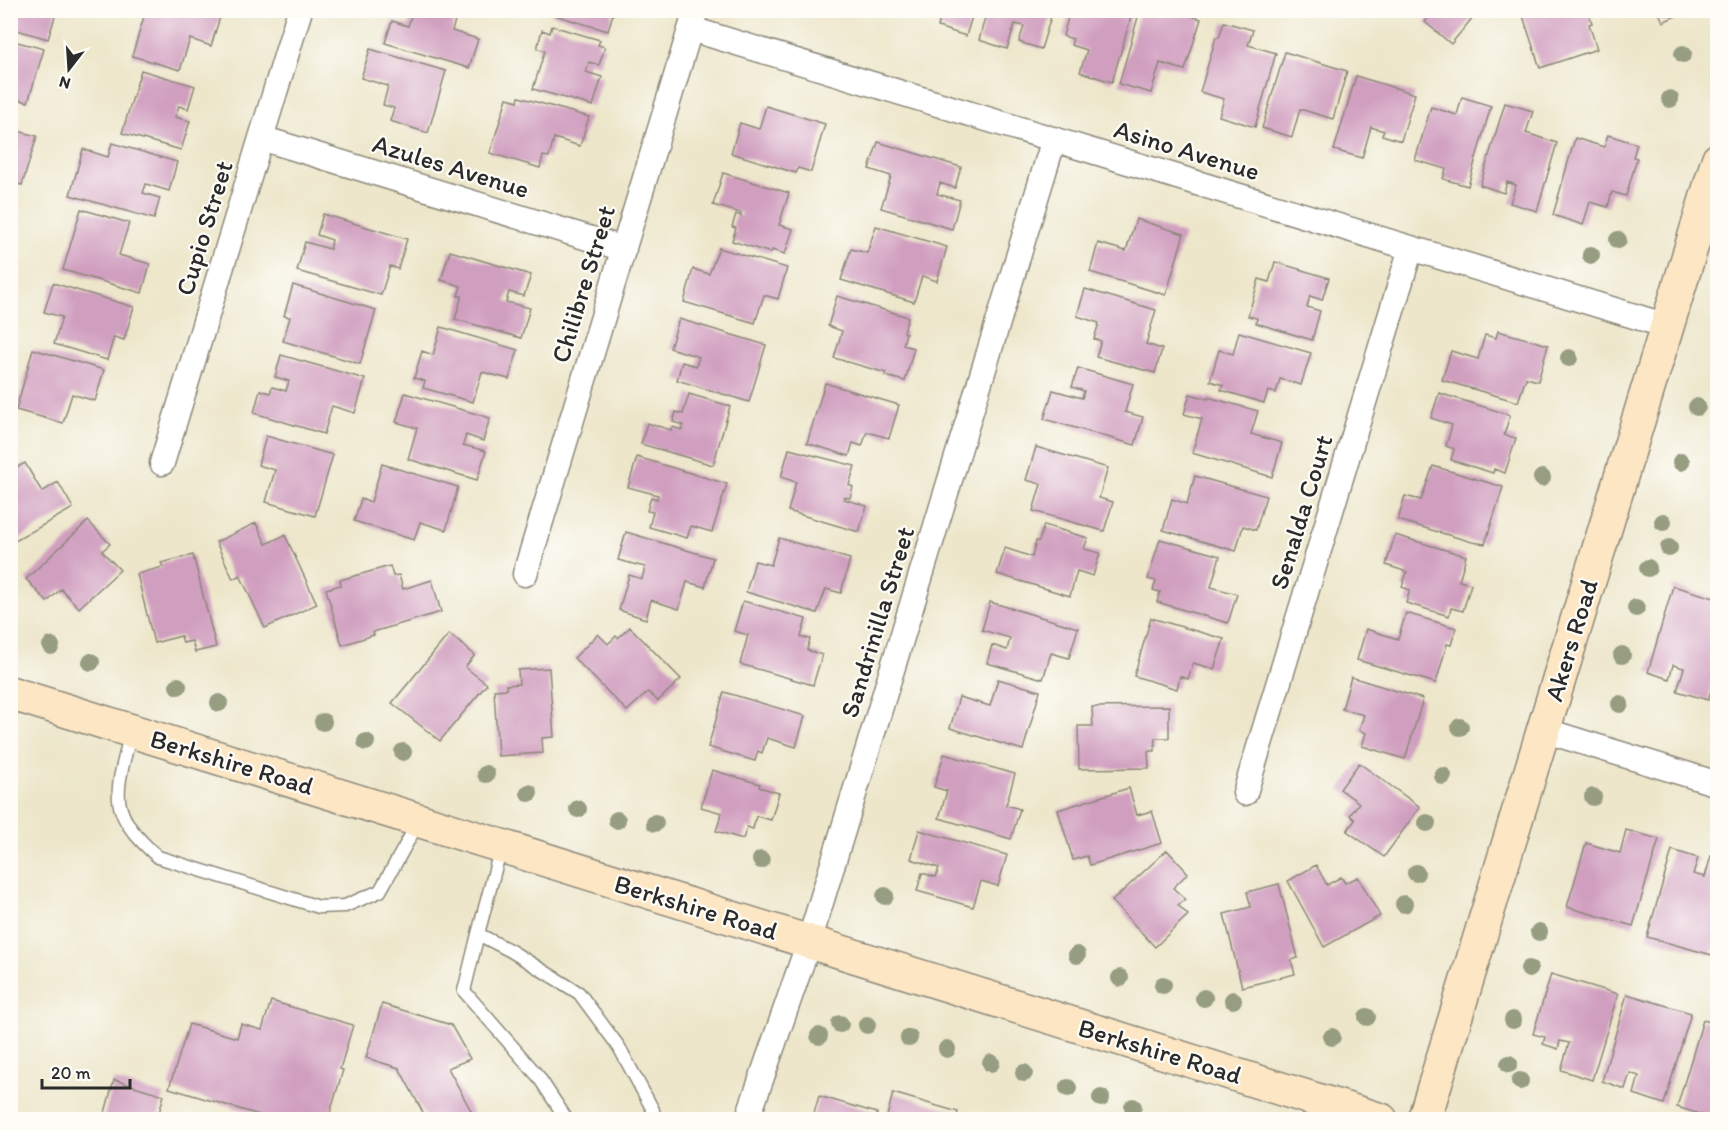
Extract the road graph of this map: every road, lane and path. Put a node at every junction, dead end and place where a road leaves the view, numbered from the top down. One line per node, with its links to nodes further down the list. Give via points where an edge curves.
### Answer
1 (300, 10): 3 (street, Cupio Street)
2 (694, 20): 4 (street, Asino Avenue); 7 (street, Chilibre Street)
3 (261, 138): 7 (street, Azules Avenue); 9 (street, Cupio Street)
4 (1054, 139): 6 (street, Asino Avenue); 19 (street, Sandrinilla Street)
5 (1718, 160): 8 (street, Akers Road)
6 (1411, 248): 8 (street, Asino Avenue); 15 (street, Senalda Court)
7 (624, 249): 10 (street, Chilibre Street)
8 (1667, 326): 12 (street, Akers Road)
9 (162, 463)
10 (525, 574)
11 (10, 693): 13 (street, Berkshire Road)
12 (1544, 730): 14 (street); 24 (street, Akers Road)
13 (131, 731): 16 (street, Berkshire Road); 16 (lane, via 117,790 119,807 138,839 158,857 332,908 380,891)
14 (1718, 784)
15 (1245, 793)
16 (420, 821): 17 (street, Berkshire Road)
17 (501, 846): 18 (lane); 19 (street, Berkshire Road)
18 (478, 934): 20 (lane, via 464,991 538,1076); 21 (lane, via 579,993 619,1047)
19 (809, 942): 22 (street, Sandrinilla Street); 23 (street, Berkshire Road)
20 (567, 1119)
21 (654, 1119)
22 (747, 1119)
23 (1381, 1119)
24 (1424, 1119)

